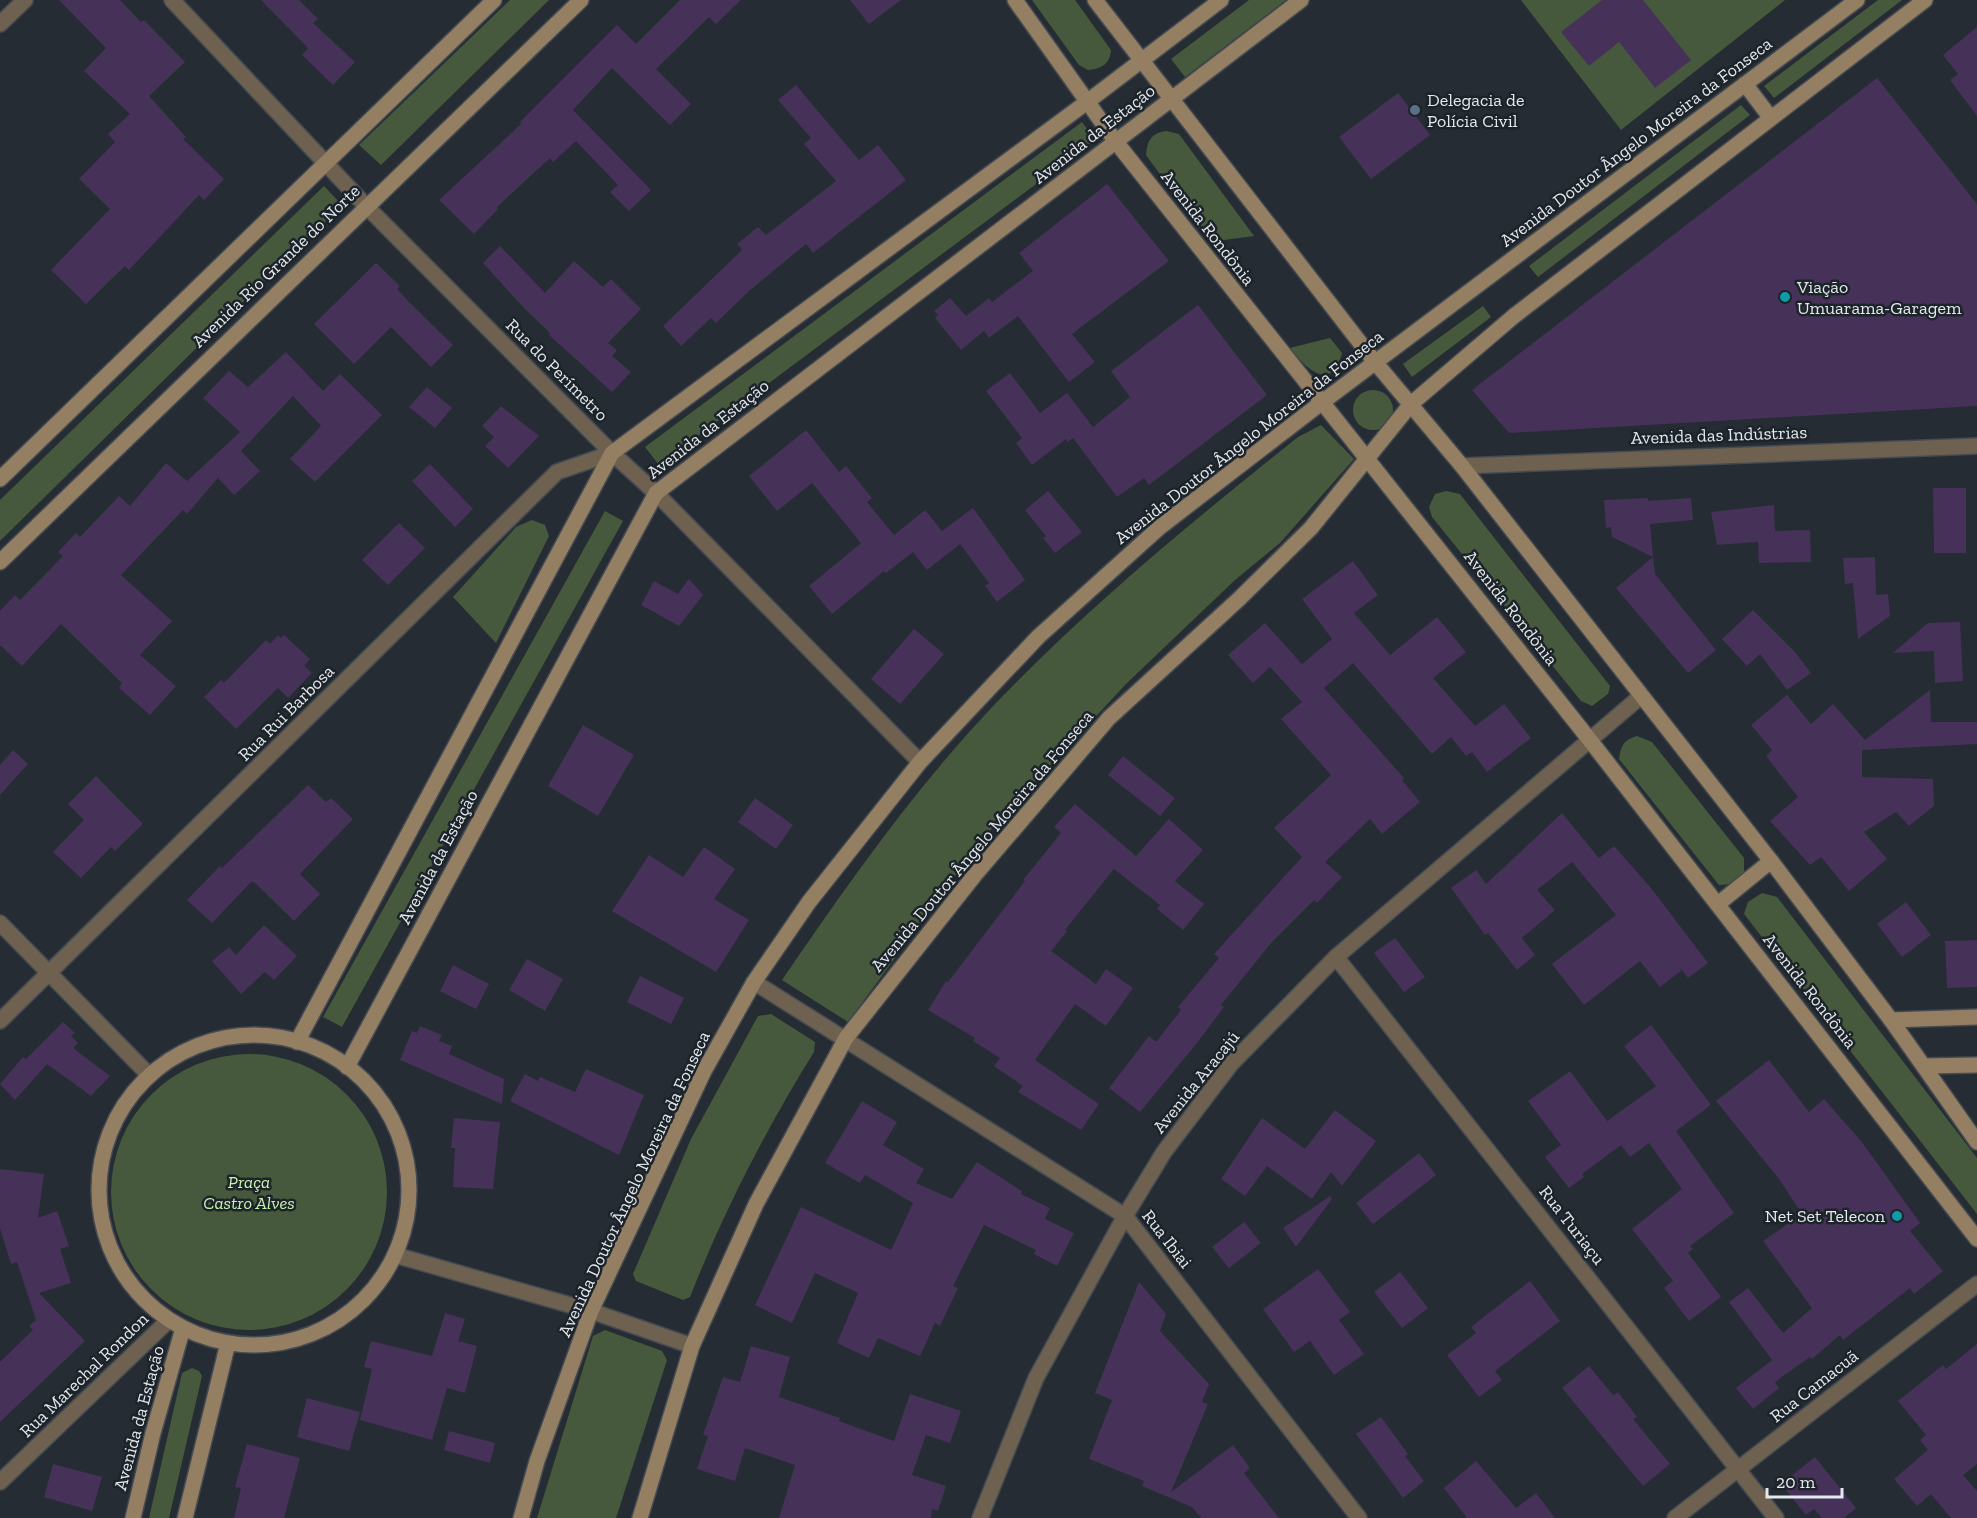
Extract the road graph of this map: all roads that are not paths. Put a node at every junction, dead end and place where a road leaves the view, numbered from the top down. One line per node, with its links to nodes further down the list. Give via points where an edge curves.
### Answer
1 (24, 0): 11 (street)
2 (172, 0): 18 (street, Rua do Perímetro)
3 (494, 0): 18 (street)
4 (581, 0): 19 (street, Avenida Rio Grande do Norte)
5 (1015, 0): 15 (street, Avenida Rondônia)
6 (1095, 0): 12 (street)
7 (1221, 0): 12 (street, Avenida da Estação)
8 (1301, 0): 14 (street, Avenida da Estação)
9 (1857, 0): 13 (street, Avenida Doutor Ângelo Moreira da Fonseca)
10 (1925, 0): 16 (street, Avenida Doutor Ângelo Moreira da Fonseca)
11 (0, 24)
12 (1142, 61): 14 (street); 15 (street, Avenida da Estação)
13 (1745, 84): 16 (street); 20 (street, Avenida Doutor Ângelo Moreira da Fonseca)
14 (1171, 99): 17 (street, Avenida da Estação); 20 (street)
15 (1087, 102): 17 (street, Avenida Rondônia); 24 (street, Avenida da Estação)
16 (1770, 117): 22 (street, Avenida Doutor Ângelo Moreira da Fonseca, via 1514,316)
17 (1116, 142): 21 (street, Avenida Rondônia); 28 (street, Avenida da Estação)
18 (326, 163): 19 (street, Rua do Perímetro); 27 (street)
19 (366, 206): 24 (street, Rua do Perímetro); 29 (street, Avenida Rio Grande do Norte)
20 (1375, 362): 21 (street, Avenida Doutor Ângelo Moreira da Fonseca); 22 (street)
21 (1321, 403): 25 (street, Avenida Rondônia); 32 (street, Avenida Doutor Ângelo Moreira da Fonseca, via 1160,527 1038,637)
22 (1411, 404): 25 (street, Avenida Doutor Ângelo Moreira da Fonseca); 26 (street)
23 (1977, 446): 26 (street, Avenida das Indústrias)
24 (612, 453): 28 (street, Rua do Perímetro); 37 (street, Rua Rui Barbosa, via 557,472); 43 (street, Avenida da Estação)
25 (1368, 457): 31 (street, Avenida Rondônia); 42 (street, Avenida Doutor Ângelo Moreira da Fonseca, via 1311,528 1109,718 974,876)
26 (1461, 466): 30 (street)
27 (0, 479)
28 (656, 492): 32 (street, Rua do Perímetro); 45 (street, Avenida da Estação)
29 (0, 562)
30 (1640, 697): 31 (street, Avenida Aracajú); 33 (street)
31 (1589, 739): 34 (street, Avenida Rondônia); 36 (street, Avenida Aracajú)
32 (920, 762): 38 (street, Avenida Doutor Ângelo Moreira da Fonseca, via 809,902)
33 (1771, 861): 34 (street); 40 (street)
34 (1718, 904): 50 (street, Avenida Rondônia)
35 (0, 923): 37 (street)
36 (1336, 957): 49 (street, Avenida Aracajú, via 1231,1064 1164,1152); 58 (street, Rua Turiaçu)
37 (50, 973): 41 (street, Rua Rui Barbosa); 47 (street)
38 (754, 982): 42 (street, Rua Ibiai); 53 (street, Avenida Doutor Ângelo Moreira da Fonseca, via 704,1071)
39 (1977, 1017): 40 (street)
40 (1891, 1020): 46 (street)
41 (0, 1021)
42 (846, 1038): 49 (street, Rua Ibiai); 57 (street, Avenida Doutor Ângelo Moreira da Fonseca, via 756,1204)
43 (297, 1042): 45 (street); 47 (street, via 271,1036 219,1039 186,1051)
44 (1977, 1065): 46 (street)
45 (347, 1066): 51 (street, via 387,1111 400,1138 409,1197 405,1227)
46 (1924, 1066): 48 (street)
47 (149, 1075): 54 (street, via 128,1098 108,1136 98,1186 100,1218 109,1248 124,1276 144,1301)
48 (1977, 1142)
49 (1125, 1216): 64 (street, Avenida Aracajú, via 1036,1378); 65 (street, Rua Ibiai)
50 (1977, 1239)
51 (395, 1255): 53 (street); 56 (street, via 378,1284 327,1328 295,1340)
52 (1977, 1284): 58 (street, Rua Camacuã)
53 (591, 1311): 57 (street); 62 (street, Avenida Doutor Ângelo Moreira da Fonseca, via 537,1461)
54 (169, 1320): 55 (street); 59 (street, Rua Marechal Rondon)
55 (183, 1328): 56 (street); 60 (street, Avenida da Estação)
56 (228, 1343): 61 (street)
57 (692, 1346): 63 (street, Avenida Doutor Ângelo Moreira da Fonseca)
58 (1740, 1468): 66 (street, Rua Camacuã); 67 (street, Rua Turiaçu)
59 (0, 1482)
60 (133, 1518)
61 (185, 1518)
62 (521, 1518)
63 (640, 1518)
64 (980, 1518)
65 (1359, 1518)
66 (1675, 1518)
67 (1776, 1518)

